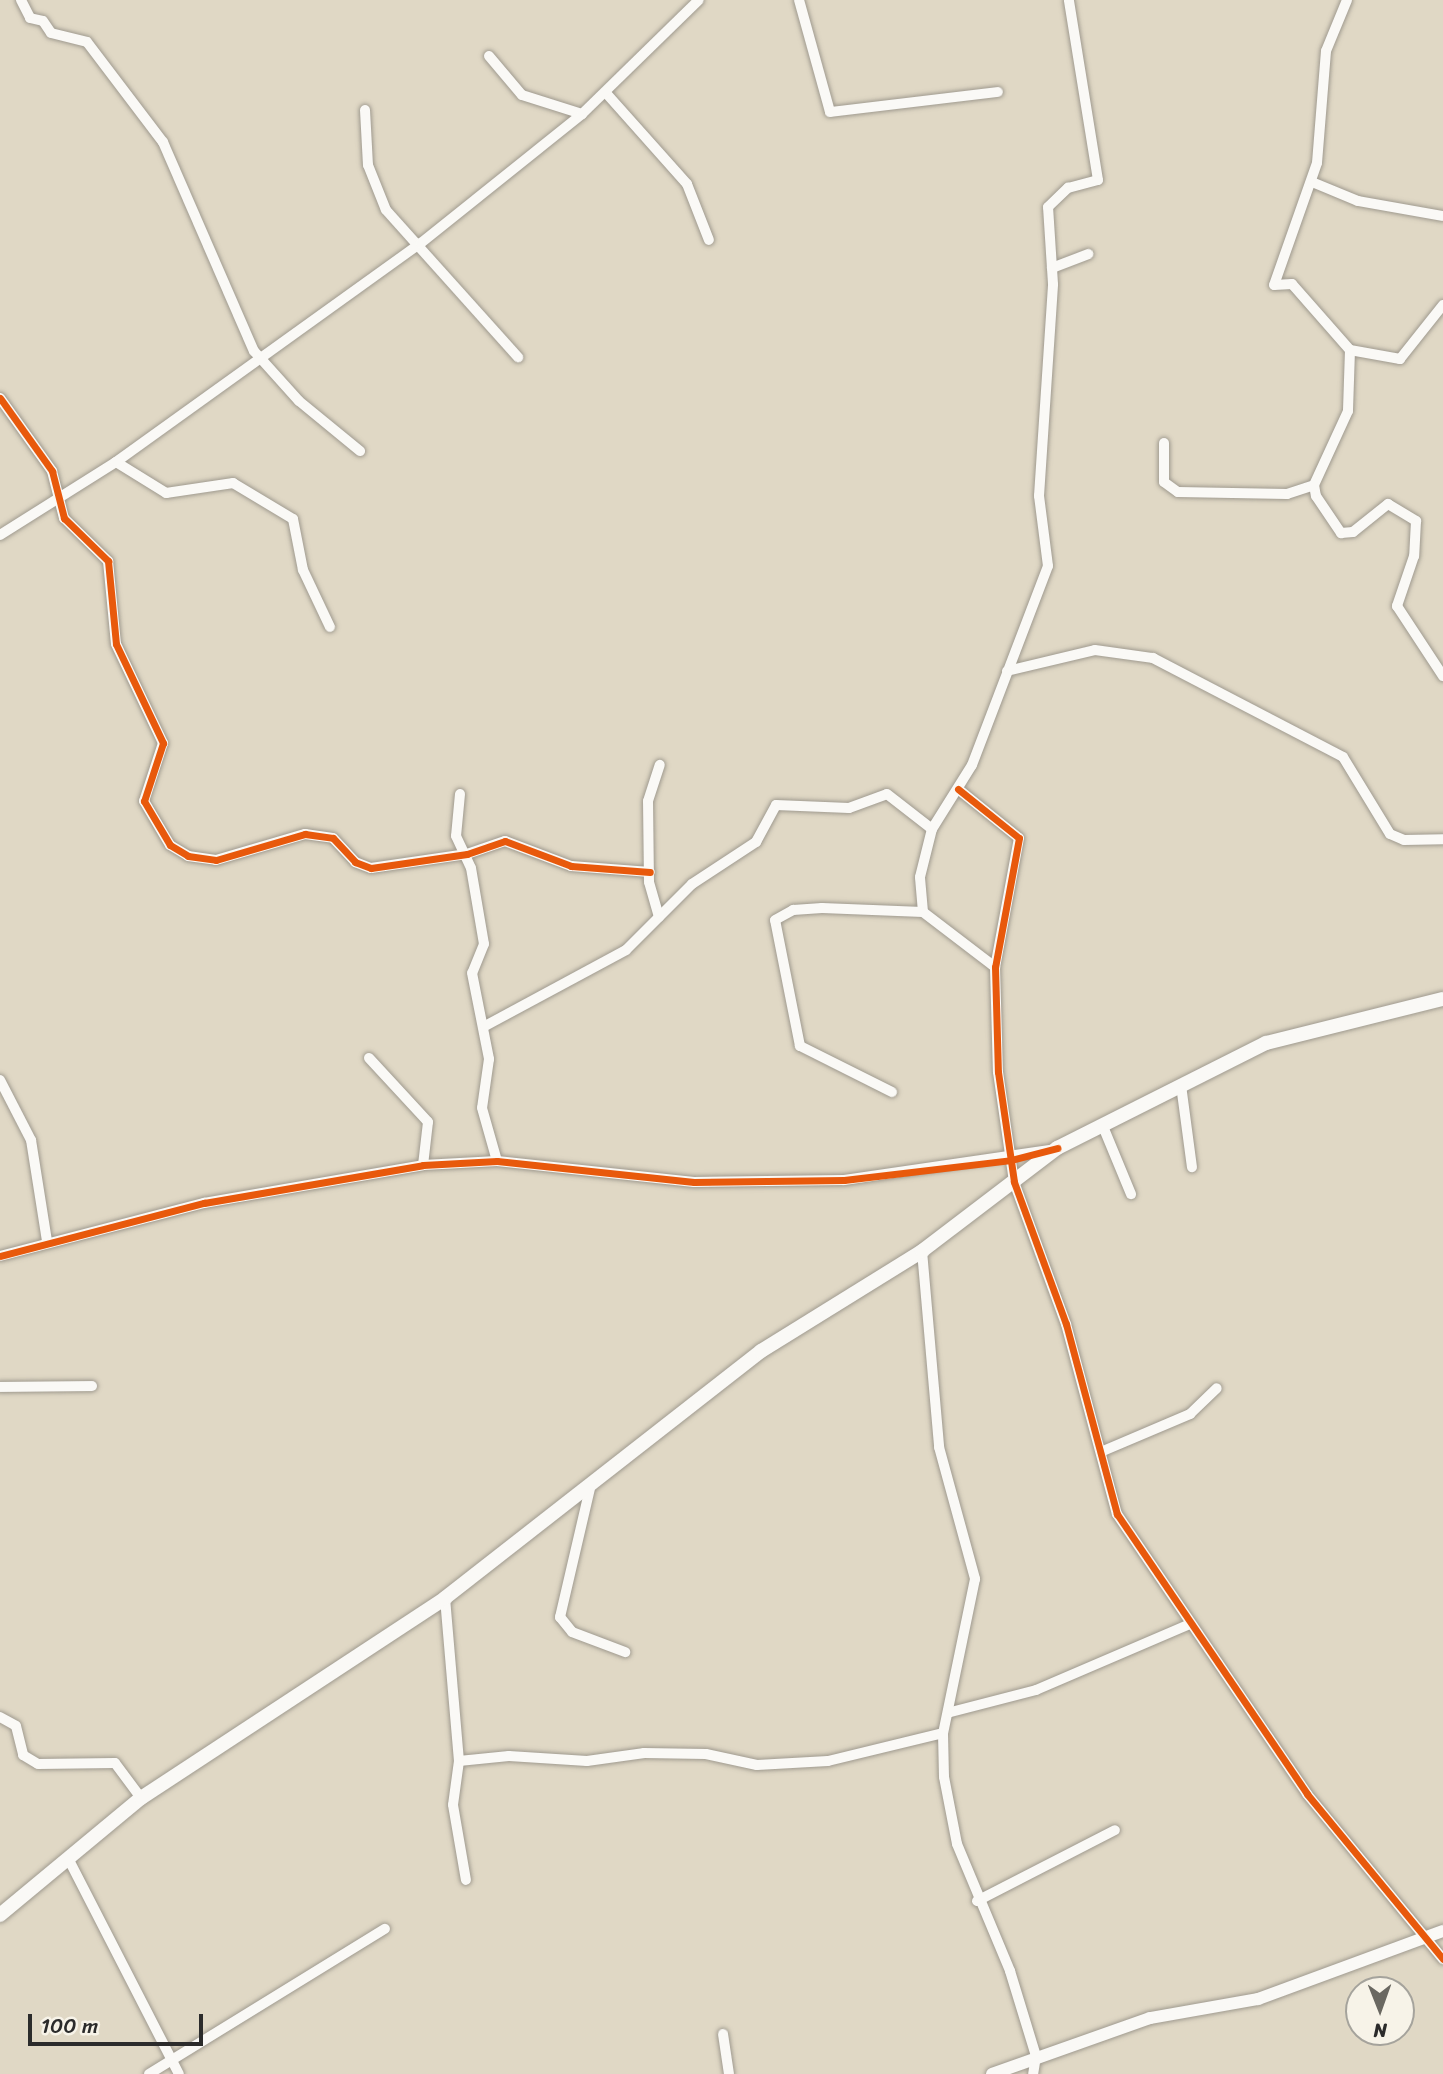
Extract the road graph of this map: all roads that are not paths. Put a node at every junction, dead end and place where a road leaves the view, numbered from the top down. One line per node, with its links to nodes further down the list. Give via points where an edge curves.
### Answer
1 (20, 0): 20 (street, via 30,18 43,21 51,33 87,42 163,142)
2 (699, 0): 8 (street)
3 (799, 0): 7 (street, via 830,112)
4 (1069, 0): 16 (street, via 1098,180 1053,197 1047,218)
5 (1348, 0): 11 (street, via 1326,51)
6 (489, 56): 10 (street, via 522,95)
7 (998, 92)
8 (606, 93): 10 (street); 13 (street, via 687,184)
9 (365, 110): 14 (street, via 374,183 398,228)
10 (582, 114): 14 (street)
11 (1312, 182): 12 (street, via 1359,201); 18 (street, via 1274,285 1292,284)
12 (1443, 216)
13 (709, 240)
14 (421, 243): 19 (street, via 462,300); 20 (street)
15 (1088, 254): 16 (street)
16 (1052, 268): 29 (street, via 1039,496 1048,566)
17 (1443, 305): 18 (street, via 1400,359)
18 (1350, 350): 25 (street, via 1348,411)
19 (517, 357)
20 (263, 361): 23 (street); 24 (street)
21 (0, 398): 26 (street, via 52,471)
22 (1164, 443): 25 (street, via 1164,482 1178,492 1287,494)
23 (360, 451)
24 (116, 462): 26 (street); 28 (street, via 166,493 233,483 293,519 303,570)
25 (1314, 485): 30 (street, via 1323,514 1341,533 1353,533 1388,504 1416,521 1414,556 1397,606)
26 (56, 502): 27 (street); 36 (street, via 64,518 108,561 116,644 163,743 144,801 170,845 188,856 216,860 305,834 333,838 355,862 371,868)
27 (0, 535)
28 (330, 627)
29 (1007, 671): 32 (street); 35 (street, via 1095,650 1153,658 1343,757 1390,834 1404,840)
30 (1443, 676)
31 (660, 765): 37 (street, via 648,801)
32 (958, 789): 34 (street); 40 (street, via 1019,838)
33 (460, 794): 36 (street, via 456,836)
34 (932, 829): 38 (street, via 920,877); 39 (street, via 887,794 849,808 776,805 756,842 720,862)
35 (1443, 839)
36 (467, 854): 37 (street, via 505,841 571,866); 42 (street, via 484,944 472,973)
37 (650, 872): 39 (street)
38 (923, 912): 40 (street); 46 (street, via 793,910 775,920 773,929 800,1046)
39 (659, 917): 42 (street, via 626,950)
40 (995, 967): 49 (street, via 998,1072)
41 (1443, 999): 45 (main road, via 1266,1043)
42 (485, 1026): 50 (street, via 482,1108)
43 (369, 1058): 51 (street, via 428,1122)
44 (0, 1080): 55 (street, via 31,1140)
45 (1181, 1085): 47 (main road); 52 (street)
46 (892, 1093)
47 (1102, 1124): 48 (main road); 54 (street)
48 (1056, 1148): 49 (street); 53 (main road)
49 (1012, 1160): 50 (street, via 844,1180 708,1182); 53 (street)
50 (497, 1161): 51 (street)
51 (423, 1165): 55 (street, via 217,1200)
52 (1192, 1167)
53 (1014, 1182): 56 (main road); 61 (street)
54 (1131, 1194)
55 (47, 1241): 57 (street)
56 (922, 1251): 62 (main road, via 761,1351); 66 (street, via 939,1447 975,1579)
57 (0, 1256)
58 (92, 1386): 59 (street)
59 (0, 1387)
60 (1217, 1388): 61 (street, via 1190,1414)
61 (1104, 1451): 64 (street, via 1116,1514)
62 (592, 1480): 63 (main road); 65 (street, via 560,1618 572,1632)
63 (445, 1598): 69 (street); 70 (main road)
64 (1188, 1625): 66 (street, via 1036,1689); 78 (street, via 1307,1794)
65 (625, 1652)
66 (951, 1712): 68 (street)
67 (0, 1717): 70 (street, via 16,1726 23,1755 38,1764 104,1759 115,1763)
68 (943, 1733): 69 (street, via 828,1761 757,1765 706,1754 644,1753 587,1761 509,1756); 74 (street, via 957,1844)
69 (459, 1761): 73 (street, via 453,1805)
70 (141, 1798): 72 (main road)
71 (1115, 1830): 74 (street)
72 (70, 1863): 75 (main road); 82 (street)
73 (466, 1880)
74 (977, 1901): 81 (street, via 1010,1971)
75 (0, 1915)
76 (385, 1929): 82 (street, via 316,1966)
77 (1443, 1931): 78 (street)
78 (1422, 1939): 79 (street); 81 (street, via 1258,1998 1178,2010)
79 (1443, 1959)
80 (723, 2034): 85 (street)
81 (1035, 2056): 86 (street); 87 (street)
82 (172, 2062): 83 (street); 84 (street)
83 (149, 2074)
84 (179, 2074)
85 (729, 2074)
86 (992, 2074)
87 (1033, 2074)

